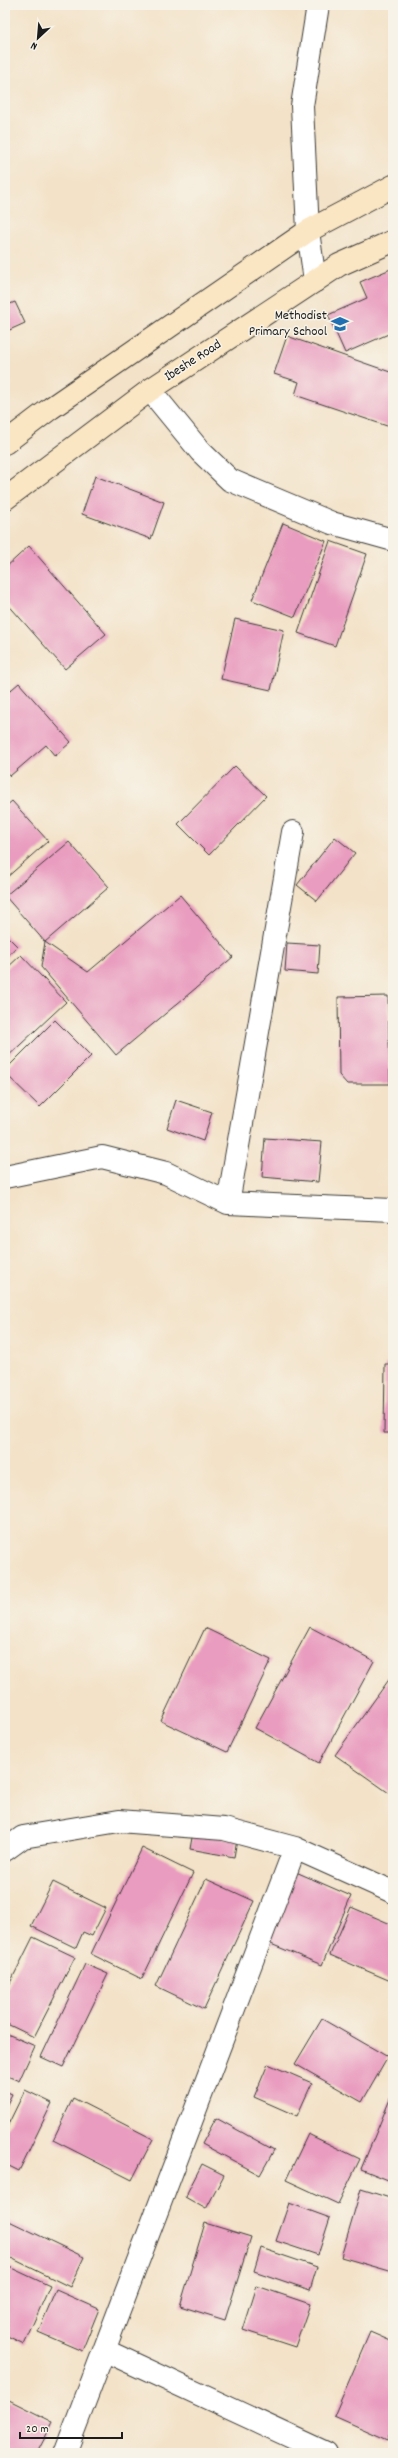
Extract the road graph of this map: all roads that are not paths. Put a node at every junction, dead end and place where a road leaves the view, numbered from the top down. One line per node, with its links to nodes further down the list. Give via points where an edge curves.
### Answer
1 (318, 5): 3 (street, via 302,106)
2 (393, 186): 3 (main road)
3 (308, 231): 5 (street); 7 (main road)
4 (393, 241): 5 (main road, Ibeshe Road, via 339,265)
5 (315, 281): 6 (main road, Ibeshe Road)
6 (150, 390): 8 (main road, Ibeshe Road); 9 (street, via 200,451 230,480 332,523)
7 (5, 442)
8 (5, 499)
9 (393, 540)
10 (293, 832): 12 (street)
11 (5, 1176): 12 (street, via 102,1157 166,1173)
12 (228, 1203): 13 (street)
13 (393, 1210)
14 (296, 1848): 15 (street, via 224,1829 120,1821 23,1837); 16 (street); 17 (street, via 177,2157)
15 (5, 1850)
16 (391, 1888)
17 (106, 2351): 18 (street); 19 (street)
18 (65, 2453)
19 (326, 2453)

